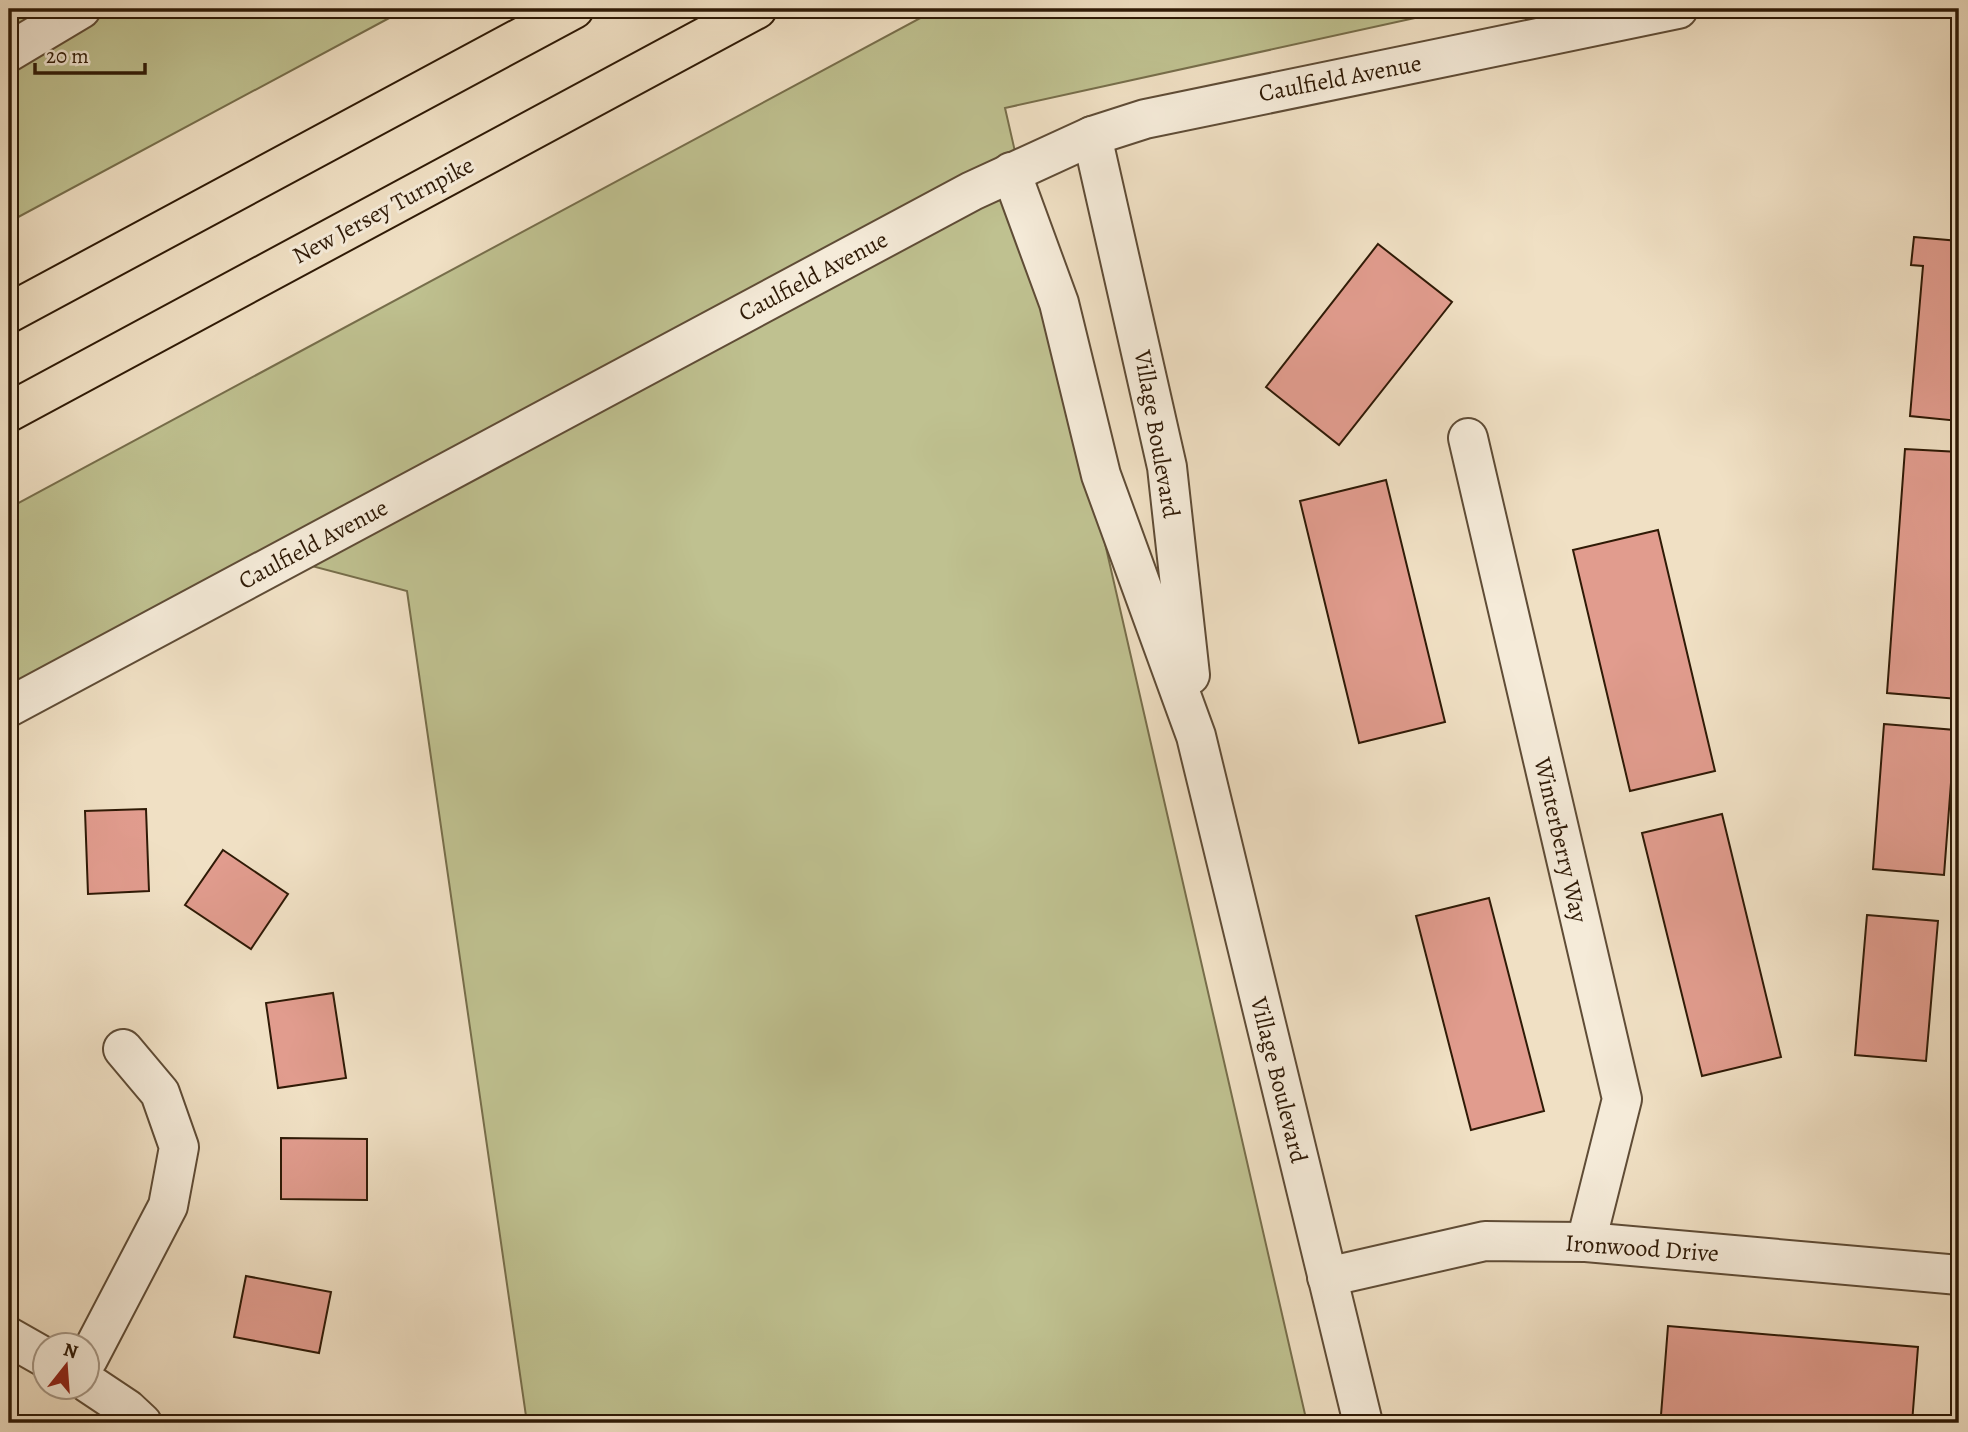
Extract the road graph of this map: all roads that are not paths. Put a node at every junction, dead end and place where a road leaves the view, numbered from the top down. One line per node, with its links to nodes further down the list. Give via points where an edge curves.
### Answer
1 (81, 9): 5 (street)
2 (573, 9): 8 (highway)
3 (757, 9): 9 (highway, New Jersey Turnpike)
4 (1678, 9): 6 (street, Caulfield Avenue, via 1188,109)
5 (9, 52)
6 (1093, 136): 7 (street, Caulfield Avenue); 12 (street, Village Boulevard, via 1167,467)
7 (1012, 172): 11 (street, Caulfield Avenue); 12 (street, Village Boulevard, via 1059,303 1101,475)
8 (9, 313)
9 (9, 411)
10 (1468, 438): 14 (street, Winterberry Way, via 1622,1099)
11 (9, 707)
12 (1196, 736): 16 (street, Village Boulevard)
13 (122, 1049): 17 (street, via 160,1093 179,1147 168,1206)
14 (1586, 1242): 15 (street, Ironwood Drive); 16 (street, Ironwood Drive, via 1485,1241)
15 (1959, 1275)
16 (1327, 1277): 22 (street, Village Boulevard)
17 (102, 1332)
18 (9, 1337): 19 (street)
19 (32, 1350)
20 (102, 1392): 21 (street)
21 (142, 1423)
22 (1363, 1423)

